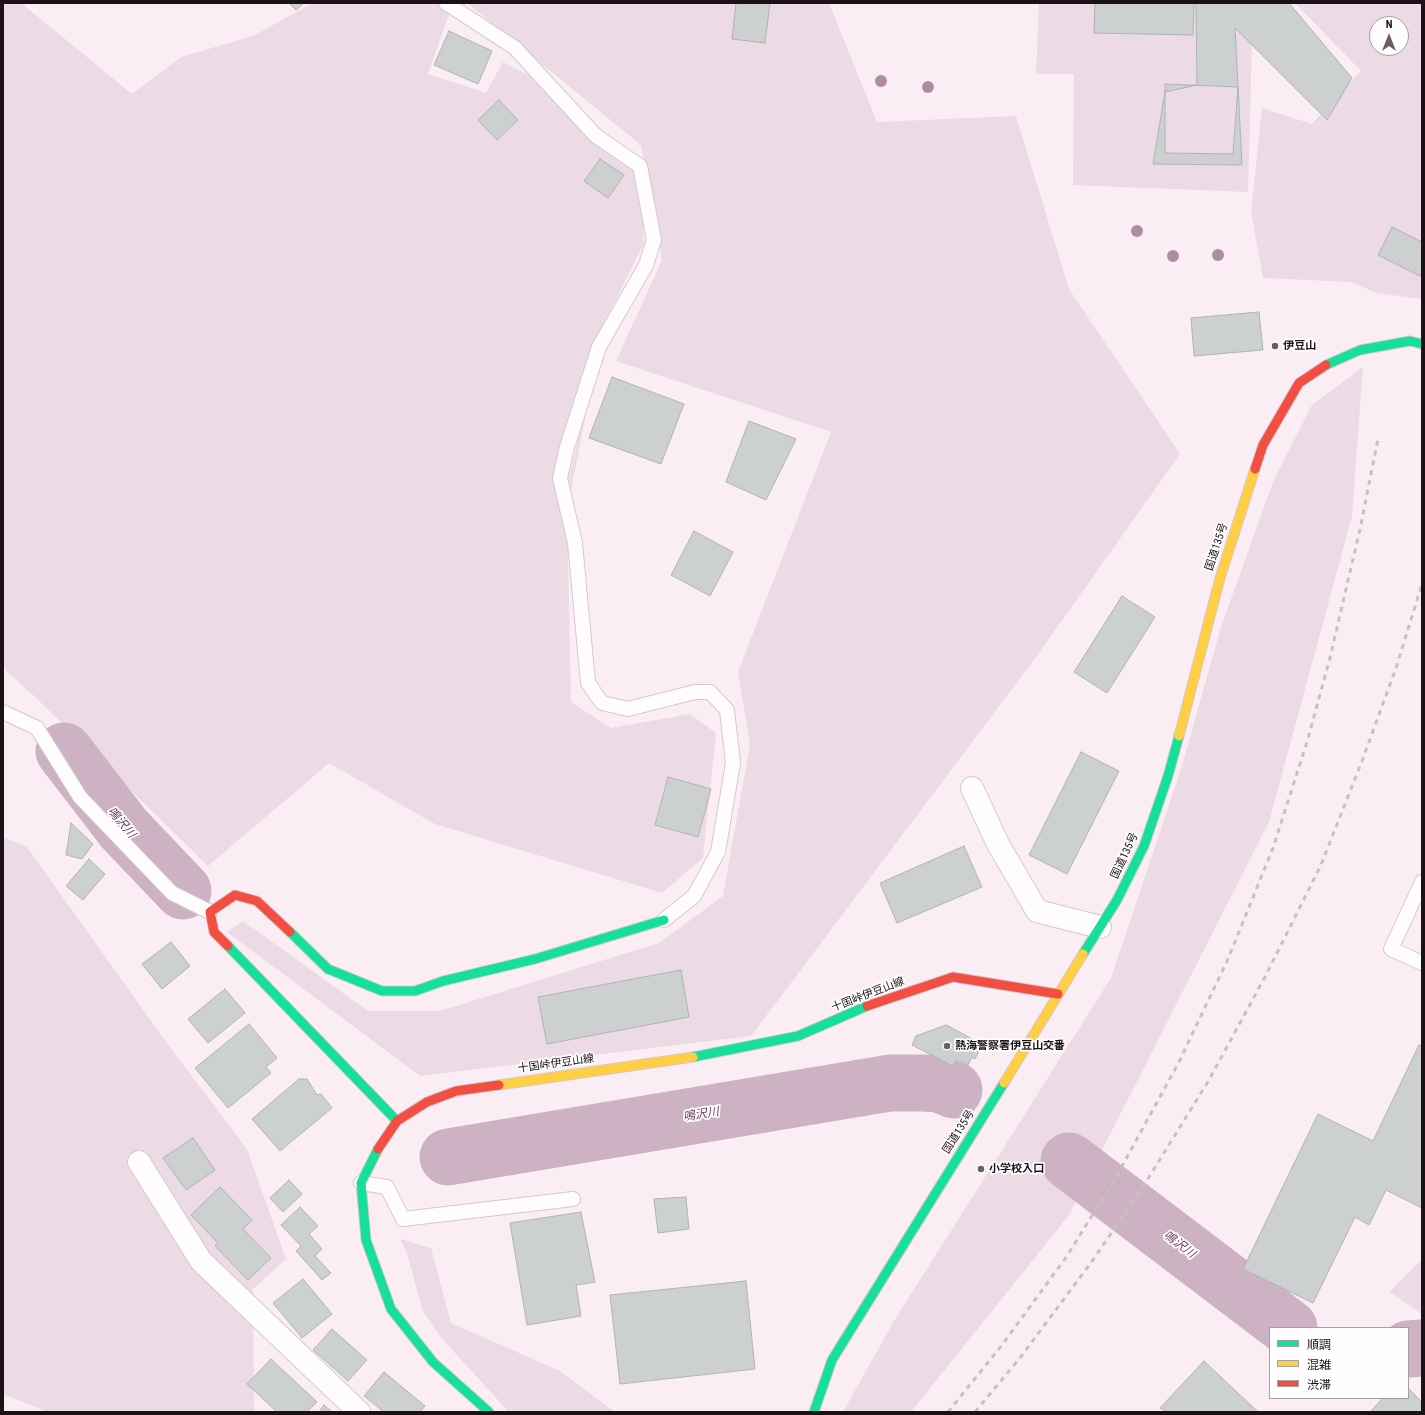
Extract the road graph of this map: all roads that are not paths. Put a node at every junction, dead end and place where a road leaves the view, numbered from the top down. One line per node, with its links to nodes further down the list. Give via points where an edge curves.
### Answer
1 (446, 3): 7 (lane, via 515,48 596,136 640,166 654,240 646,265 599,347 567,447 560,478 575,543 588,683 602,703 628,709 695,692 710,692 727,710 733,763 718,852 694,896)
2 (1422, 344): 8 (main road, 国道135号, via 1410,341 1360,350 1324,365 1299,383 1263,445 1220,578 1165,783 1144,846 1117,900)
3 (3, 712): 6 (lane, via 37,728 80,797 172,893)
4 (972, 788): 8 (street, via 998,844 1037,911)
5 (1422, 882): 9 (lane, via 1391,949)
6 (210, 912): 7 (main road, via 235,895 257,901 328,969 382,991 415,991 443,981 535,959); 11 (main road, via 214,932)
7 (664, 920)
8 (1100, 927): 10 (main road, 国道135号)
9 (1422, 964)
10 (1058, 994): 11 (main road, 十国峠伊豆山線, via 953,977 877,1002 798,1036 704,1055 456,1091 427,1102); 17 (main road, 国道135号, via 832,1360)
11 (397, 1121): 13 (main road, 十国峠伊豆山線, via 376,1152)
12 (139, 1162): 15 (street, via 202,1261)
13 (361, 1183): 14 (lane, via 387,1187 403,1219); 16 (main road, via 366,1240 391,1309 433,1362)
14 (573, 1199)
15 (359, 1412)
16 (489, 1412)
17 (814, 1412)

